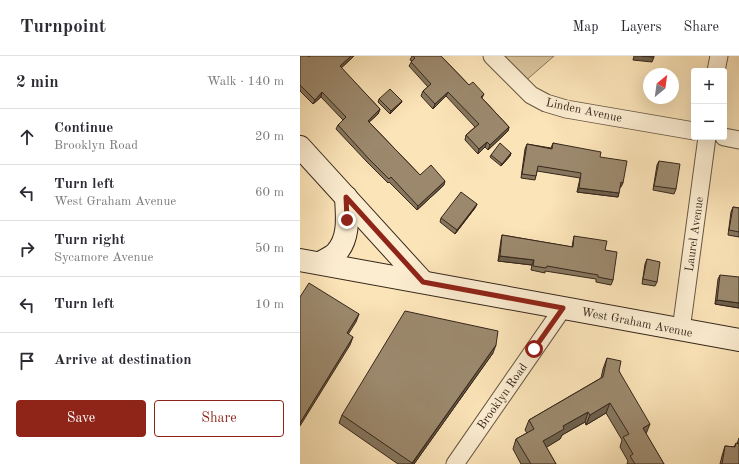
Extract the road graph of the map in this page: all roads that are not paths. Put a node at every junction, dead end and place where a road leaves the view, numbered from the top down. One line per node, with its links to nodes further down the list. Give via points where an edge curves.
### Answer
1 (492, 56): 4 (street, Linden Avenue, via 531,95 546,104)
2 (718, 56): 3 (street)
3 (716, 68)
4 (691, 130)
5 (727, 138): 7 (street)
6 (707, 140): 13 (street, Laurel Avenue)
7 (739, 140)
8 (300, 147): 9 (street)
9 (346, 197): 10 (street, via 347,227 344,240 336,252); 11 (street)
10 (310, 262): 11 (street, West Graham Avenue)
11 (423, 282): 12 (street, West Graham Avenue)
12 (563, 308): 13 (street, West Graham Avenue); 15 (street, Brooklyn Road)
13 (681, 330): 14 (street, West Graham Avenue)
14 (739, 340)
15 (455, 464)

